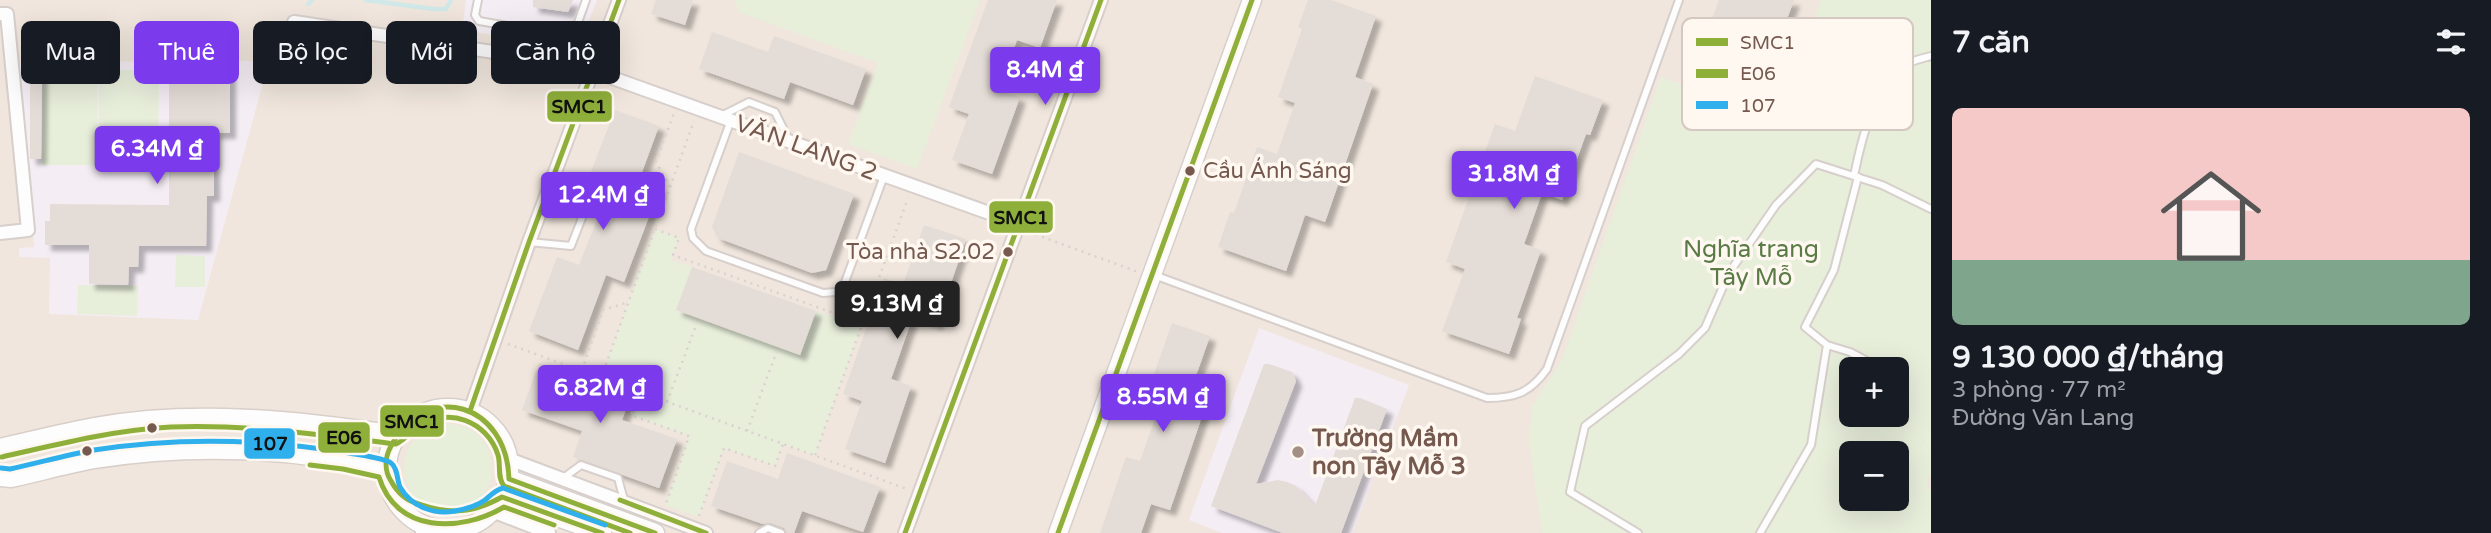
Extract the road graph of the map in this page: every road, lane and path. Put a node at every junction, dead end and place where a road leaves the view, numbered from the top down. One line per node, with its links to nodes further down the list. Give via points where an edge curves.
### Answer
1 (478, 0): 2 (lane, via 475,15 479,21 562,35 576,28)
2 (586, 0)
3 (619, 0): 8 (street)
4 (1101, 0): 26 (street)
5 (1252, 0): 29 (street)
6 (1679, 0): 29 (lane, via 1547,369 1527,390 1510,398 1487,398)
7 (0, 14): 27 (street, via 8,14 28,230)
8 (611, 21)
9 (372, 34): 10 (street, VĂN LANG 2)
10 (491, 52)
11 (1931, 56): 12 (lane)
12 (1913, 62)
13 (620, 81): 16 (street, VĂN LANG 2)
14 (588, 84): 20 (street)
15 (674, 113): 23 (path, via 656,162)
16 (725, 118): 19 (street, VĂN LANG 2); 19 (lane, via 749,102 775,112); 21 (lane, via 691,229 706,251 823,293 836,292 845,282)
17 (694, 121): 23 (path)
18 (1865, 130): 22 (lane)
19 (790, 142): 21 (street, VĂN LANG 2)
20 (553, 176): 28 (street); 28 (lane, via 587,205 571,246)
21 (884, 176): 26 (street, VĂN LANG 2)
22 (1856, 176): 25 (lane); 33 (lane, via 1834,270 1805,327); 65 (lane, via 1816,164 1776,205 1729,273 1705,328 1679,354 1585,426 1570,492)
23 (670, 187): 30 (path)
24 (908, 198): 45 (path)
25 (1931, 209)
26 (1023, 228): 29 (path); 63 (street)
27 (0, 233)
28 (529, 242): 40 (street)
29 (1147, 274): 64 (street)
30 (629, 302): 36 (path, via 603,310); 37 (path)
31 (697, 323): 39 (path)
32 (508, 344): 36 (path)
33 (1826, 345): 35 (lane); 66 (lane, via 1811,445)
34 (777, 351): 41 (path)
35 (1859, 357)
36 (581, 371): 37 (path)
37 (601, 378): 38 (path)
38 (639, 392): 39 (path); 54 (path, via 631,415 689,436)
39 (667, 402): 41 (path)
40 (470, 411): 42 (street, via 447,407 423,412); 46 (street, via 499,433)
41 (747, 431): 43 (path)
42 (396, 435): 44 (street, via 225,417 96,427); 47 (street)
43 (783, 444): 45 (path); 55 (path, via 775,467 724,448)
44 (0, 448)
45 (815, 456): 51 (path)
46 (509, 459): 49 (street); 50 (street)
47 (386, 470): 48 (street, via 299,454 183,450 95,459); 56 (street, via 397,503)
48 (0, 477)
49 (562, 478): 52 (street); 52 (lane, via 582,465 618,478)
50 (509, 479): 53 (street); 59 (street)
51 (907, 489)
52 (625, 502): 60 (street)
53 (497, 504): 56 (street, via 483,519 461,528); 57 (street); 58 (street, via 551,515)
54 (665, 505)
55 (699, 517)
56 (424, 529)
57 (549, 533)
58 (602, 533)
59 (655, 533)
60 (706, 533)
61 (760, 533): 62 (lane, via 768,528)
62 (781, 533)
63 (905, 533)
64 (1058, 533)
65 (1637, 533)
66 (1760, 533)

